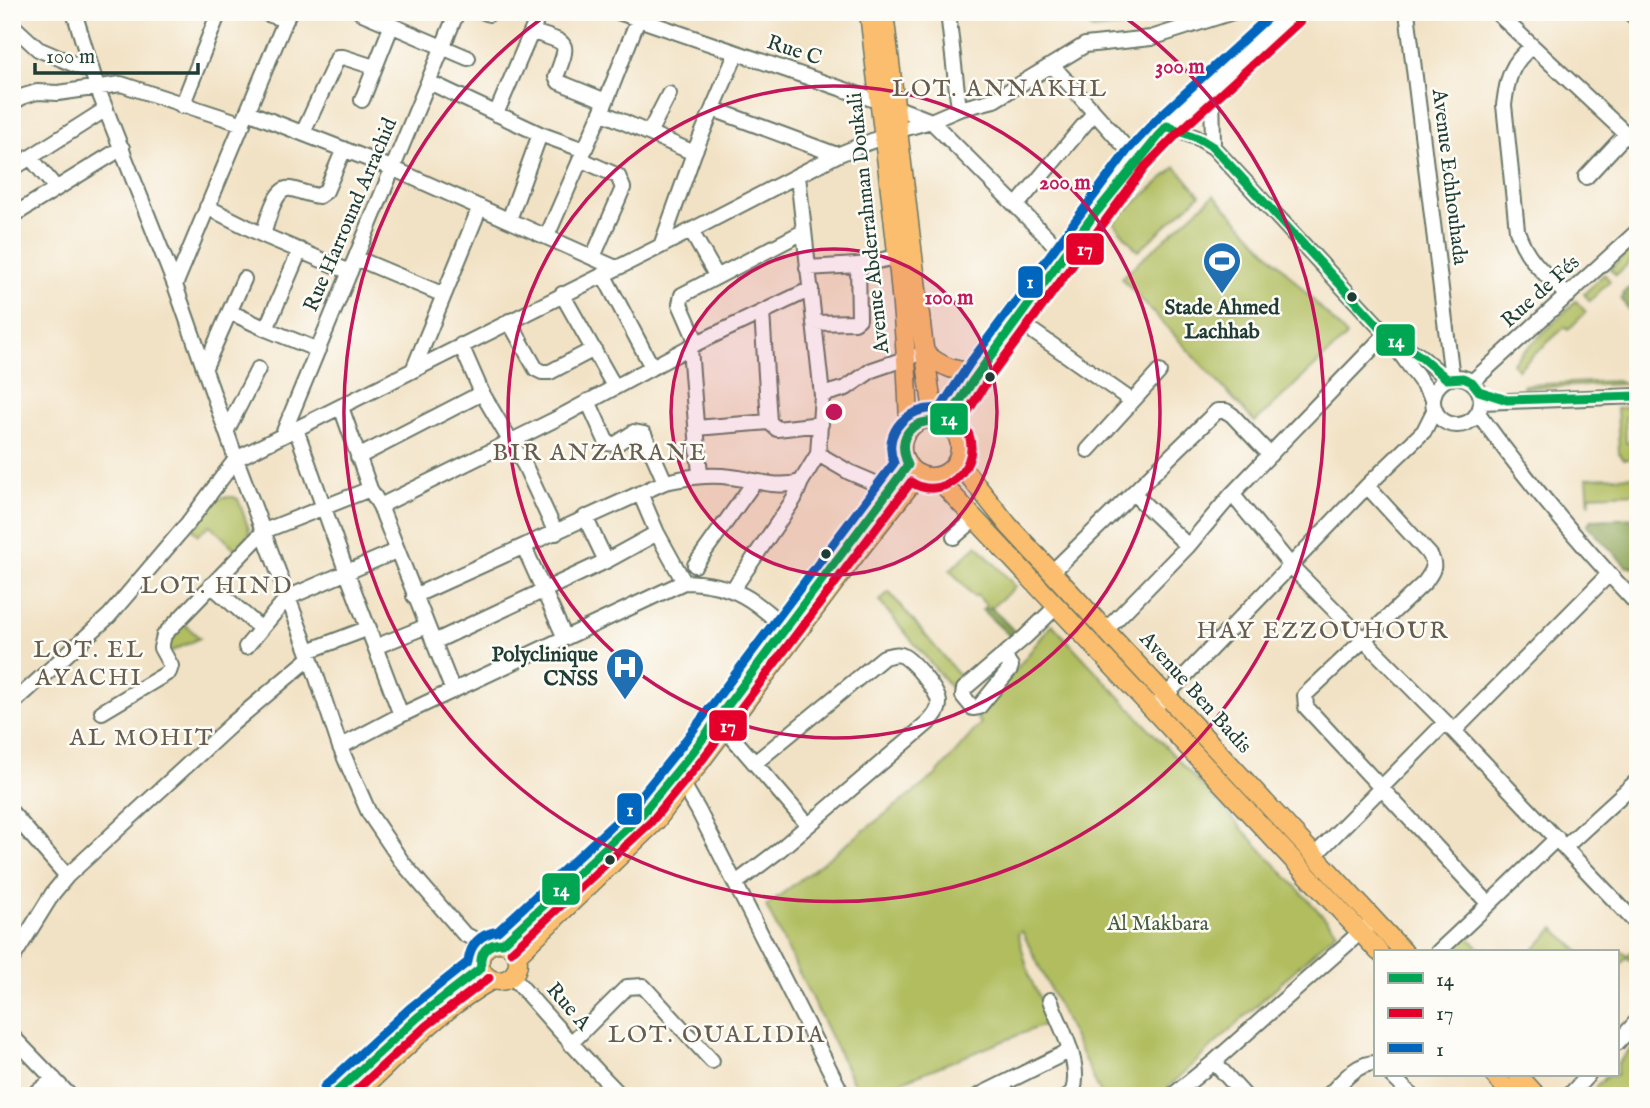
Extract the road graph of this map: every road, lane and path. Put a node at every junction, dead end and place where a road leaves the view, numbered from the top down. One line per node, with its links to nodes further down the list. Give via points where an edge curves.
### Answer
1 (74, 12): 29 (street)
2 (219, 12): 36 (street)
3 (262, 12): 17 (street)
4 (360, 12): 21 (street)
5 (457, 12): 23 (street, Rue Harround Arrachid)
6 (540, 12): 22 (street)
7 (618, 12): 18 (street, Rue C)
8 (869, 12): 35 (main road, Avenue Abderrahman Doukali)
9 (884, 12): 35 (main road, Avenue Abderrahman Doukali)
10 (948, 12): 40 (street)
11 (1233, 12): 27 (street, via 1152,38 1085,45)
12 (1269, 12): 16 (street)
13 (1407, 12): 111 (street, Avenue Echhouhada, via 1450,347)
14 (1496, 12): 24 (street)
15 (1629, 12): 19 (street)
16 (1289, 15): 31 (street)
17 (288, 16): 43 (street)
18 (640, 16): 25 (street, Rue C); 37 (street)
19 (1638, 20)
20 (12, 25): 29 (street, via 38,49)
21 (391, 27): 23 (street); 28 (street)
22 (533, 32): 37 (street, via 565,46 556,78 559,82); 42 (street)
23 (443, 47): 26 (street); 30 (street, Rue Harround Arrachid)
24 (1532, 47): 50 (street); 91 (street, via 1512,67 1504,105 1517,230 1529,258)
25 (736, 54): 35 (street, Rue C); 38 (street)
26 (468, 58)
27 (1052, 65): 40 (street, via 1006,95); 41 (street)
28 (374, 67): 33 (street); 46 (street, via 338,57)
29 (94, 79): 34 (street, via 58,93 23,96); 36 (street); 39 (street)
30 (429, 82): 42 (street); 61 (street, Rue Harround Arrachid)
31 (1212, 85): 45 (street); 52 (street)
32 (669, 94): 47 (street)
33 (362, 100)
34 (12, 103)
35 (887, 104): 44 (street, Rue C); 48 (main road, Avenue Abderrahman Doukali)
36 (182, 106): 43 (street)
37 (604, 106): 47 (street); 56 (street)
38 (713, 108): 55 (street); 57 (street)
39 (106, 109): 53 (street); 58 (street)
40 (959, 109): 44 (street)
41 (1094, 113): 59 (street); 65 (street)
42 (496, 114): 49 (street)
43 (246, 118): 46 (street); 66 (street)
44 (931, 121): 48 (street); 65 (street)
45 (1167, 126): 52 (street); 59 (street)
46 (303, 133): 54 (street)
47 (649, 133): 55 (street)
48 (891, 133): 57 (street); 79 (main road, Avenue Abderrahman Doukali); 103 (main road, Avenue Abderrahman Doukali)
49 (540, 134): 56 (street); 69 (street)
50 (1626, 134): 51 (street); 63 (street)
51 (1638, 145)
52 (1213, 147): 98 (street)
53 (122, 148): 64 (street); 87 (street)
54 (344, 149): 61 (street); 73 (street, via 326,191 319,196 282,189)
55 (694, 153): 75 (street)
56 (582, 155): 74 (street); 78 (street, via 618,176 623,188)
57 (837, 155): 62 (street)
58 (30, 157): 60 (street); 64 (street)
59 (1136, 159): 77 (street)
60 (12, 169)
61 (394, 169): 67 (street); 80 (street, Rue Harround Arrachid)
62 (798, 176): 70 (street); 71 (street)
63 (1586, 177)
64 (56, 188): 68 (street)
65 (1017, 205): 77 (street)
66 (207, 207): 73 (street); 87 (street)
67 (480, 207): 69 (street); 90 (street)
68 (12, 216)
69 (509, 220): 74 (street)
70 (691, 231): 75 (street); 85 (street)
71 (803, 232): 82 (street); 85 (street)
72 (1638, 232): 91 (street, Rue de Fés)
73 (263, 235): 76 (street)
74 (547, 236): 78 (street)
75 (661, 246): 83 (street)
76 (300, 250): 84 (street); 97 (street)
77 (1064, 254): 95 (street)
78 (593, 257): 83 (street)
79 (897, 257): 81 (street); 103 (main road, Avenue Abderrahman Doukali)
80 (356, 258): 84 (street, Rue Harround Arrachid); 90 (street)
81 (858, 265): 82 (street); 96 (street, via 859,319)
82 (807, 268): 88 (street)
83 (610, 271): 89 (street); 105 (street)
84 (349, 272): 101 (street, Rue Harround Arrachid)
85 (716, 275): 100 (street, via 679,299)
86 (244, 279): 92 (street)
87 (176, 285): 104 (street)
88 (811, 289): 93 (street); 96 (street)
89 (562, 294): 94 (street); 102 (street)
90 (443, 295): 106 (street)
91 (1568, 296): 111 (street, Rue de Fés)
92 (230, 312): 97 (street); 104 (street)
93 (762, 312): 100 (street); 120 (street)
94 (509, 321): 99 (street); 102 (street, via 542,372)
95 (1018, 321): 108 (street); 116 (street)
96 (814, 323): 113 (street)
97 (266, 329): 101 (street)
98 (1386, 334): 111 (street); 117 (street); 133 (street)
99 (461, 345): 106 (street); 112 (street)
100 (694, 345): 105 (street); 124 (street)
101 (318, 349): 128 (street, Rue Harround Arrachid)
102 (594, 349): 110 (street)
103 (916, 355): 108 (main road, via 960,372); 113 (street); 121 (main road, Avenue Abderrahman Doukali); 126 (main road, Avenue Abderrahman Doukali)
104 (205, 367): 125 (street)
105 (652, 367): 110 (street)
106 (414, 368): 118 (street)
107 (258, 369): 125 (street)
108 (981, 370): 121 (street)
109 (1159, 372): 116 (street)
110 (614, 386): 115 (street)
111 (1467, 389): 114 (street, via 1507,400); 117 (street, via 1438,386); 122 (street, via 1471,420); 130 (street)
112 (482, 393): 129 (street); 134 (street)
113 (822, 395): 123 (street)
114 (1638, 396)
115 (588, 401): 129 (street); 140 (street, via 607,443 617,444 634,432 644,434)
116 (1132, 401): 131 (street)
117 (1434, 404): 119 (street); 127 (street)
118 (341, 407): 128 (street); 134 (street)
119 (1445, 421): 122 (street); 127 (street)
120 (769, 422): 123 (street, via 777,429); 124 (street)
121 (942, 422): 126 (main road, via 919,422); 136 (main road, via 960,443)
122 (1462, 424): 130 (street)
123 (821, 425): 132 (street)
124 (696, 428): 138 (street)
125 (227, 430): 135 (street)
126 (909, 430): 137 (main road, via 902,447)
127 (1424, 431): 142 (street)
128 (290, 432): 135 (street); 149 (street)
129 (510, 440): 148 (street); 154 (street)
130 (1499, 441): 166 (street)
131 (1088, 450)
132 (818, 454): 141 (street); 147 (street, via 877,484)
133 (1270, 455): 145 (street, via 1232,415 1217,411); 146 (street)
134 (358, 457): 143 (street)
135 (236, 458): 153 (street); 189 (street, via 109,616)
136 (957, 461): 137 (main road, via 944,474); 152 (main road, Avenue Ben Badis)
137 (921, 472): 147 (main road); 151 (main road, Avenue Ben Badis); 179 (main road)
138 (700, 475): 139 (street); 140 (street)
139 (755, 481): 141 (street, via 777,485); 162 (street)
140 (666, 482): 144 (street)
141 (801, 482): 169 (street)
142 (1367, 486): 163 (street); 181 (street, via 1430,555 1434,567 1425,582)
143 (370, 489): 148 (street); 149 (street)
144 (640, 493): 150 (street); 155 (street)
145 (1133, 493): 158 (street); 164 (street)
146 (1232, 494): 158 (street); 163 (street)
147 (886, 495): 179 (main road)
148 (380, 506): 160 (street)
149 (323, 507): 153 (street); 165 (street)
150 (585, 517): 154 (street); 161 (street)
151 (975, 519): 156 (street); 157 (main road, Avenue Ben Badis)
152 (1009, 526): 157 (main road); 164 (main road, Avenue Ben Badis)
153 (264, 531): 168 (street); 172 (street)
154 (556, 533): 159 (street)
155 (657, 533): 161 (street); 167 (street)
156 (954, 537)
157 (993, 538): 174 (main road, Avenue Ben Badis)
158 (1188, 546): 178 (street)
159 (524, 547): 170 (street); 171 (street)
160 (396, 551): 165 (street); 171 (street)
161 (606, 561): 170 (street)
162 (695, 565)
163 (1292, 567): 181 (street); 188 (street)
164 (1052, 572): 178 (main road, Avenue Ben Badis)
165 (347, 573): 172 (street); 176 (street)
166 (1609, 574): 173 (street); 194 (street)
167 (684, 582): 169 (street); 180 (street)
168 (211, 585): 177 (street); 191 (street, via 164,635 161,648 171,666 169,672)
169 (733, 589): 179 (street)
170 (543, 592): 180 (street); 182 (street)
171 (414, 596): 175 (street)
172 (287, 598): 177 (street); 185 (street)
173 (1638, 605)
174 (1056, 606): 186 (street); 190 (main road, Avenue Ben Badis)
175 (427, 626): 182 (street); 184 (street)
176 (369, 628): 184 (street); 185 (street)
177 (261, 629): 183 (street)
178 (1106, 630): 188 (main road, Avenue Ben Badis)
179 (790, 633): 193 (main road)
180 (565, 638): 187 (street)
181 (1365, 639): 194 (street); 199 (street, via 1303,698)
182 (434, 642): 187 (street)
183 (246, 647)
184 (375, 647): 192 (street)
185 (309, 654): 195 (street); 204 (street)
186 (1003, 656)
187 (453, 691): 192 (street)
188 (1166, 695): 190 (street); 203 (main road, Avenue Ben Badis)
189 (12, 704)
190 (1153, 709): 208 (main road, Avenue Ben Badis)
191 (102, 712)
192 (401, 715): 195 (street)
193 (724, 720): 196 (street); 197 (main road)
194 (1449, 727): 199 (street); 202 (street)
195 (340, 747): 209 (street, via 369,813 402,862 464,934)
196 (756, 762): 201 (street); 201 (street, via 884,657 902,655 911,661 936,694 936,714)
197 (678, 780): 205 (street); 209 (main road); 213 (main road, via 656,821)
198 (1638, 780): 202 (street)
199 (1380, 787): 203 (street); 206 (street)
200 (12, 813): 204 (street)
201 (808, 825): 205 (street)
202 (1561, 842): 206 (street); 207 (street)
203 (1314, 856): 208 (main road, Avenue Ben Badis)
204 (68, 876): 214 (street, via 52,893)
205 (736, 883): 236 (street)
206 (1489, 904): 212 (street)
207 (1638, 925)
208 (1366, 926): 210 (main road, Avenue Ben Badis); 211 (main road, Avenue Ben Badis); 224 (street)
209 (496, 944): 213 (main road, via 511,946); 215 (main road, via 480,957)
210 (1378, 950)
211 (1401, 950)
212 (1440, 950)
213 (517, 955): 216 (main road, via 518,966)
214 (12, 959)
215 (486, 974): 216 (main road, via 503,981); 233 (main road, via 418,1017); 234 (main road)
216 (512, 976): 221 (street, Rue A)
217 (1050, 1000): 222 (street)
218 (1638, 1020): 220 (street)
219 (12, 1035): 230 (street)
220 (1618, 1042)
221 (570, 1044): 223 (street, via 627,987 635,985 643,986); 235 (street, Rue A)
222 (1069, 1051): 237 (street); 238 (street, via 1076,1077)
223 (712, 1061)
224 (1214, 1062): 239 (street); 240 (street)
225 (1374, 1063): 241 (street, via 1358,1069)
226 (1392, 1076): 242 (street)
227 (1495, 1076): 243 (main road)
228 (1519, 1076): 244 (main road)
229 (1587, 1076): 245 (street)
230 (54, 1079): 231 (street); 232 (street)
231 (32, 1096)
232 (70, 1096)
233 (332, 1096)
234 (354, 1096)
235 (621, 1096)
236 (843, 1096)
237 (978, 1096)
238 (1068, 1096)
239 (1172, 1096)
240 (1245, 1096)
241 (1328, 1096)
242 (1412, 1096)
243 (1513, 1096)
244 (1537, 1096)
245 (1569, 1096)

